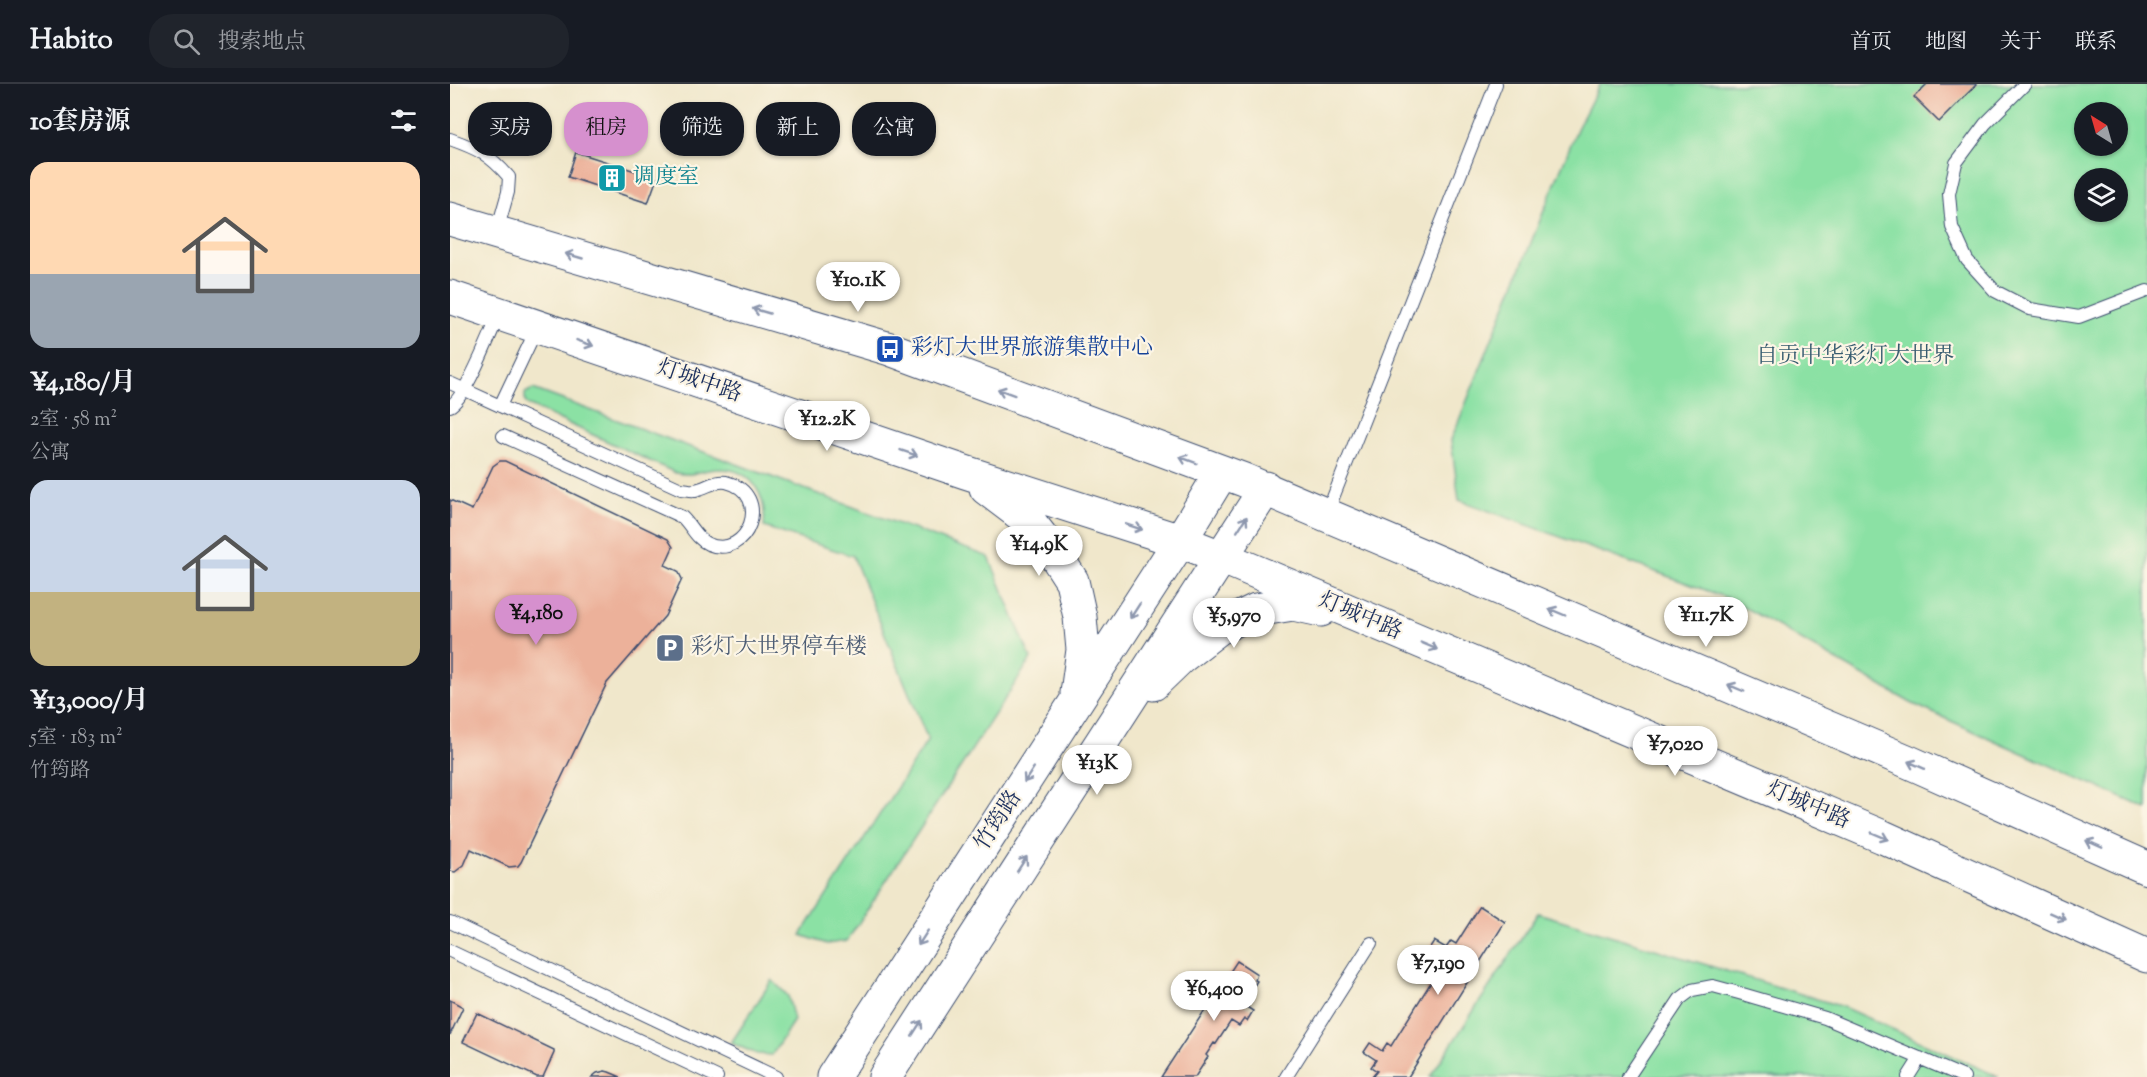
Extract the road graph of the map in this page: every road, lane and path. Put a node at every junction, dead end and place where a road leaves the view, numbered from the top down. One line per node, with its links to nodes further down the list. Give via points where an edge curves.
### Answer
1 (1496, 84): 18 (lane)
2 (2025, 84): 6 (lane, via 1985,124 1956,163 1948,194 1952,227 1967,260 1995,291 2030,309 2079,317)
3 (450, 139): 5 (lane, via 480,150 509,177)
4 (450, 219): 5 (main road)
5 (496, 232): 16 (main road, one-way to 5, via 890,349)
6 (2147, 291)
7 (450, 297): 8 (main road, 灯城中路)
8 (500, 314): 9 (main road, 灯城中路); 11 (lane)
9 (537, 327): 13 (lane); 15 (main road, 灯城中路, one-way to 15)
10 (450, 383): 11 (lane)
11 (464, 389): 12 (lane); 13 (lane)
12 (450, 406)
13 (500, 406): 14 (lane, via 681,489 696,490 718,482 738,487 753,508 749,529 726,545 709,544 682,517)
14 (502, 436)
15 (965, 472): 19 (main road, 灯城中路, one-way to 19); 22 (main road, via 1027,519 1072,581 1083,650)
16 (1222, 472): 17 (main road); 19 (main road, 竹筠路)
17 (1266, 488): 18 (main road); 20 (main road, 竹筠路, one-way to 17)
18 (1326, 514): 24 (main road, one-way to 18, via 1909,762)
19 (1180, 542): 20 (main road, 灯城中路); 22 (main road, 竹筠路, one-way to 22)
20 (1221, 557): 21 (main road, 灯城中路); 23 (main road, 竹筠路)
21 (1364, 619): 23 (main road, via 1293,604 1256,610 1220,628 1180,658); 28 (main road, 灯城中路, one-way to 28, via 1883,837)
22 (1076, 702): 32 (main road, 竹筠路, one-way to 32)
23 (1118, 716): 33 (main road, 竹筠路, one-way to 23)
24 (2147, 868)
25 (450, 922): 31 (lane)
26 (1371, 943): 34 (lane)
27 (450, 951): 30 (lane)
28 (2147, 956)
29 (1920, 1058): 35 (lane, via 1825,1018 1713,986 1692,990 1680,999); 36 (lane); 37 (lane)
30 (717, 1077)
31 (776, 1077)
32 (833, 1077)
33 (885, 1077)
34 (1286, 1077)
35 (1628, 1077)
36 (1908, 1077)
37 (1964, 1077)

